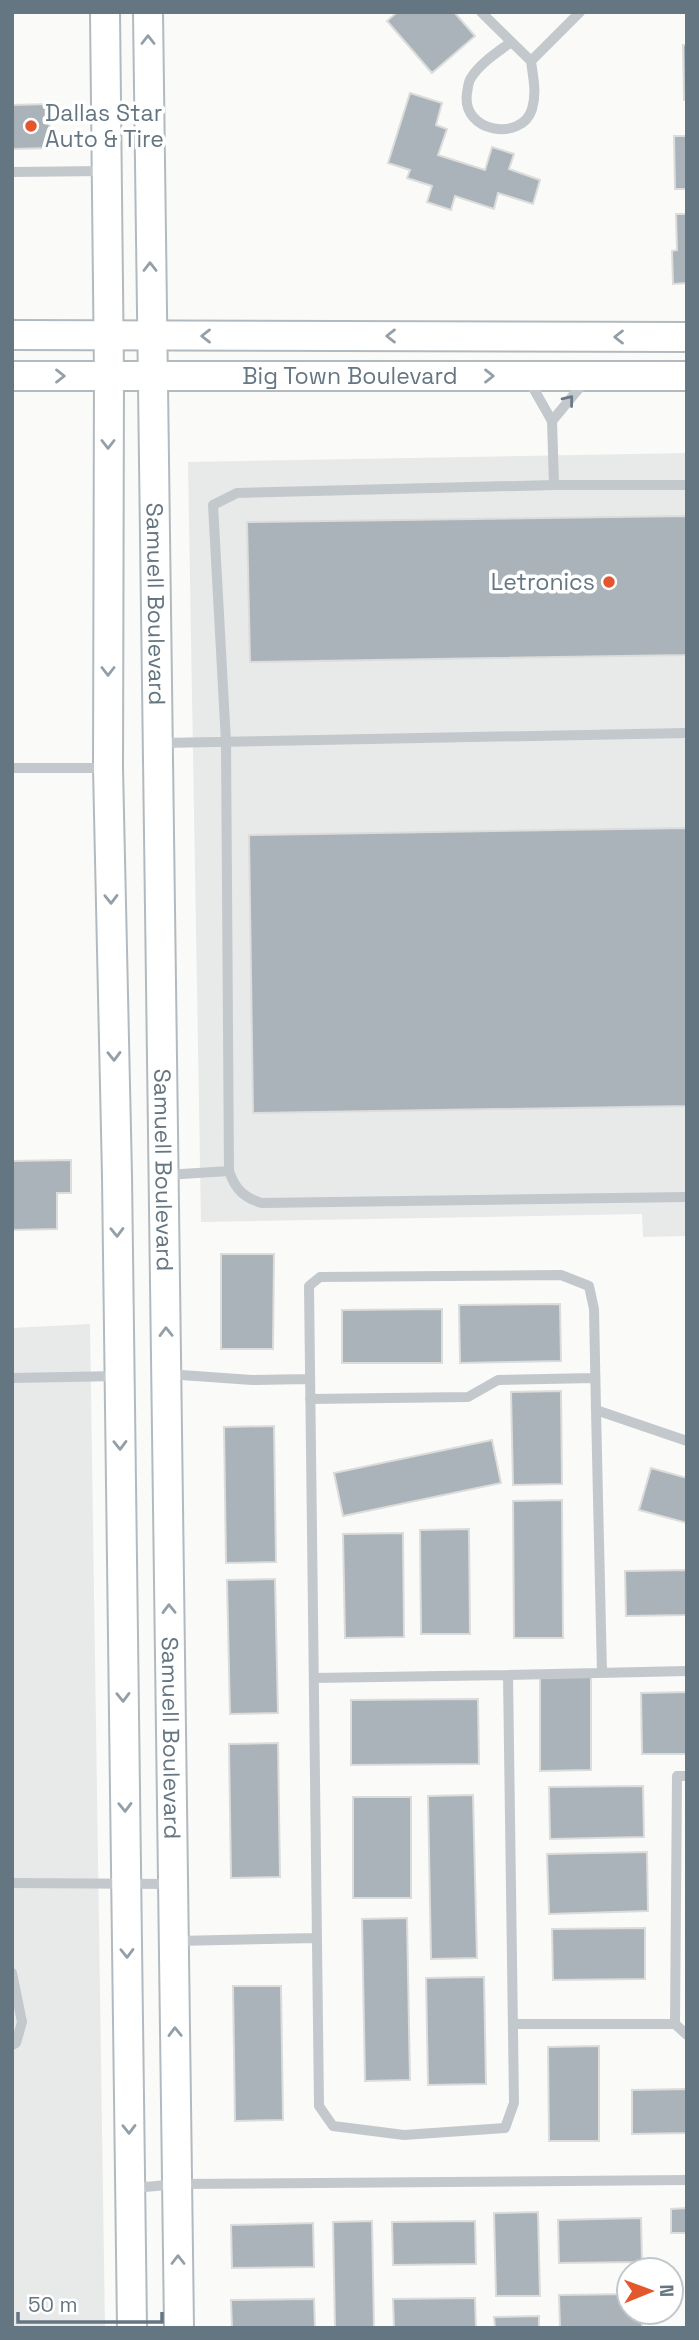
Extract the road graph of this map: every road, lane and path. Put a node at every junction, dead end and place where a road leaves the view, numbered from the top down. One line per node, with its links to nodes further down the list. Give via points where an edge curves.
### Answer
1 (105, 12): 7 (main road, Samuell Boulevard)
2 (148, 12): 11 (main road, Samuell Boulevard, one-way to 2)
3 (481, 12): 5 (lane)
4 (580, 12): 6 (lane)
5 (511, 42): 6 (lane); 6 (lane, via 469,79 466,101 472,118 486,128 519,125 531,112 535,87)
6 (531, 61)
7 (105, 171): 8 (lane); 10 (main road, Samuell Boulevard)
8 (12, 172)
9 (12, 334): 10 (main road, Big Town Boulevard)
10 (108, 335): 11 (main road, Big Town Boulevard); 16 (main road, Samuell Boulevard)
11 (150, 336): 12 (main road, Big Town Boulevard, one-way to 11); 14 (main road, Samuell Boulevard)
12 (687, 337)
13 (686, 368): 19 (lane)
14 (151, 375): 16 (main road, Big Town Boulevard); 17 (main road, Big Town Boulevard, one-way to 17); 25 (main road, Samuell Boulevard)
15 (12, 376): 16 (main road, Big Town Boulevard, one-way to 16)
16 (109, 376): 27 (main road, Samuell Boulevard, one-way to 27)
17 (526, 376): 18 (main road, Big Town Boulevard); 20 (lane)
18 (589, 376): 19 (main road, Big Town Boulevard); 20 (lane, one-way to 18)
19 (686, 376)
20 (552, 421): 21 (lane)
21 (554, 485): 22 (lane); 24 (lane, via 237,493 214,505)
22 (687, 485)
23 (687, 733): 24 (lane)
24 (226, 741): 25 (lane); 28 (lane)
25 (157, 743): 29 (main road, Samuell Boulevard)
26 (12, 768): 27 (lane)
27 (108, 768): 30 (main road, Samuell Boulevard, one-way to 30)
28 (229, 1171): 29 (lane); 31 (lane, via 240,1193 262,1203)
29 (163, 1175): 30 (main road); 32 (main road, Samuell Boulevard, one-way to 29)
30 (117, 1176): 33 (main road, Samuell Boulevard, one-way to 33)
31 (687, 1197)
32 (167, 1374): 33 (main road); 36 (lane); 46 (main road, Samuell Boulevard, one-way to 32)
33 (119, 1376): 34 (lane); 47 (main road, Samuell Boulevard, one-way to 47)
34 (12, 1378)
35 (595, 1378): 36 (lane, via 589,1286 548,1275 320,1277 309,1286); 37 (lane, via 498,1380 468,1397); 38 (lane)
36 (310, 1379): 37 (lane)
37 (310, 1399): 43 (lane)
38 (596, 1410): 39 (lane); 41 (lane)
39 (687, 1441)
40 (687, 1671): 41 (lane)
41 (602, 1673): 42 (lane)
42 (508, 1675): 43 (lane); 51 (lane)
43 (314, 1678): 48 (lane)
44 (687, 1776): 52 (lane, via 677,1776)
45 (12, 1883): 47 (lane)
46 (172, 1884): 47 (lane); 49 (main road, Samuell Boulevard)
47 (126, 1885): 57 (main road, Samuell Boulevard, one-way to 57)
48 (317, 1938): 49 (lane); 51 (lane, via 319,2106 333,2126 404,2135 505,2128 514,2103)
49 (173, 1941): 56 (main road, Samuell Boulevard, one-way to 49)
50 (12, 1973): 54 (lane, via 22,2022)
51 (513, 2024): 52 (lane)
52 (675, 2024): 53 (lane)
53 (687, 2035)
54 (12, 2045)
55 (687, 2179): 56 (lane)
56 (178, 2184): 57 (lane); 59 (main road, Samuell Boulevard, one-way to 56)
57 (130, 2188): 58 (main road, Samuell Boulevard)
58 (132, 2328)
59 (179, 2328)

